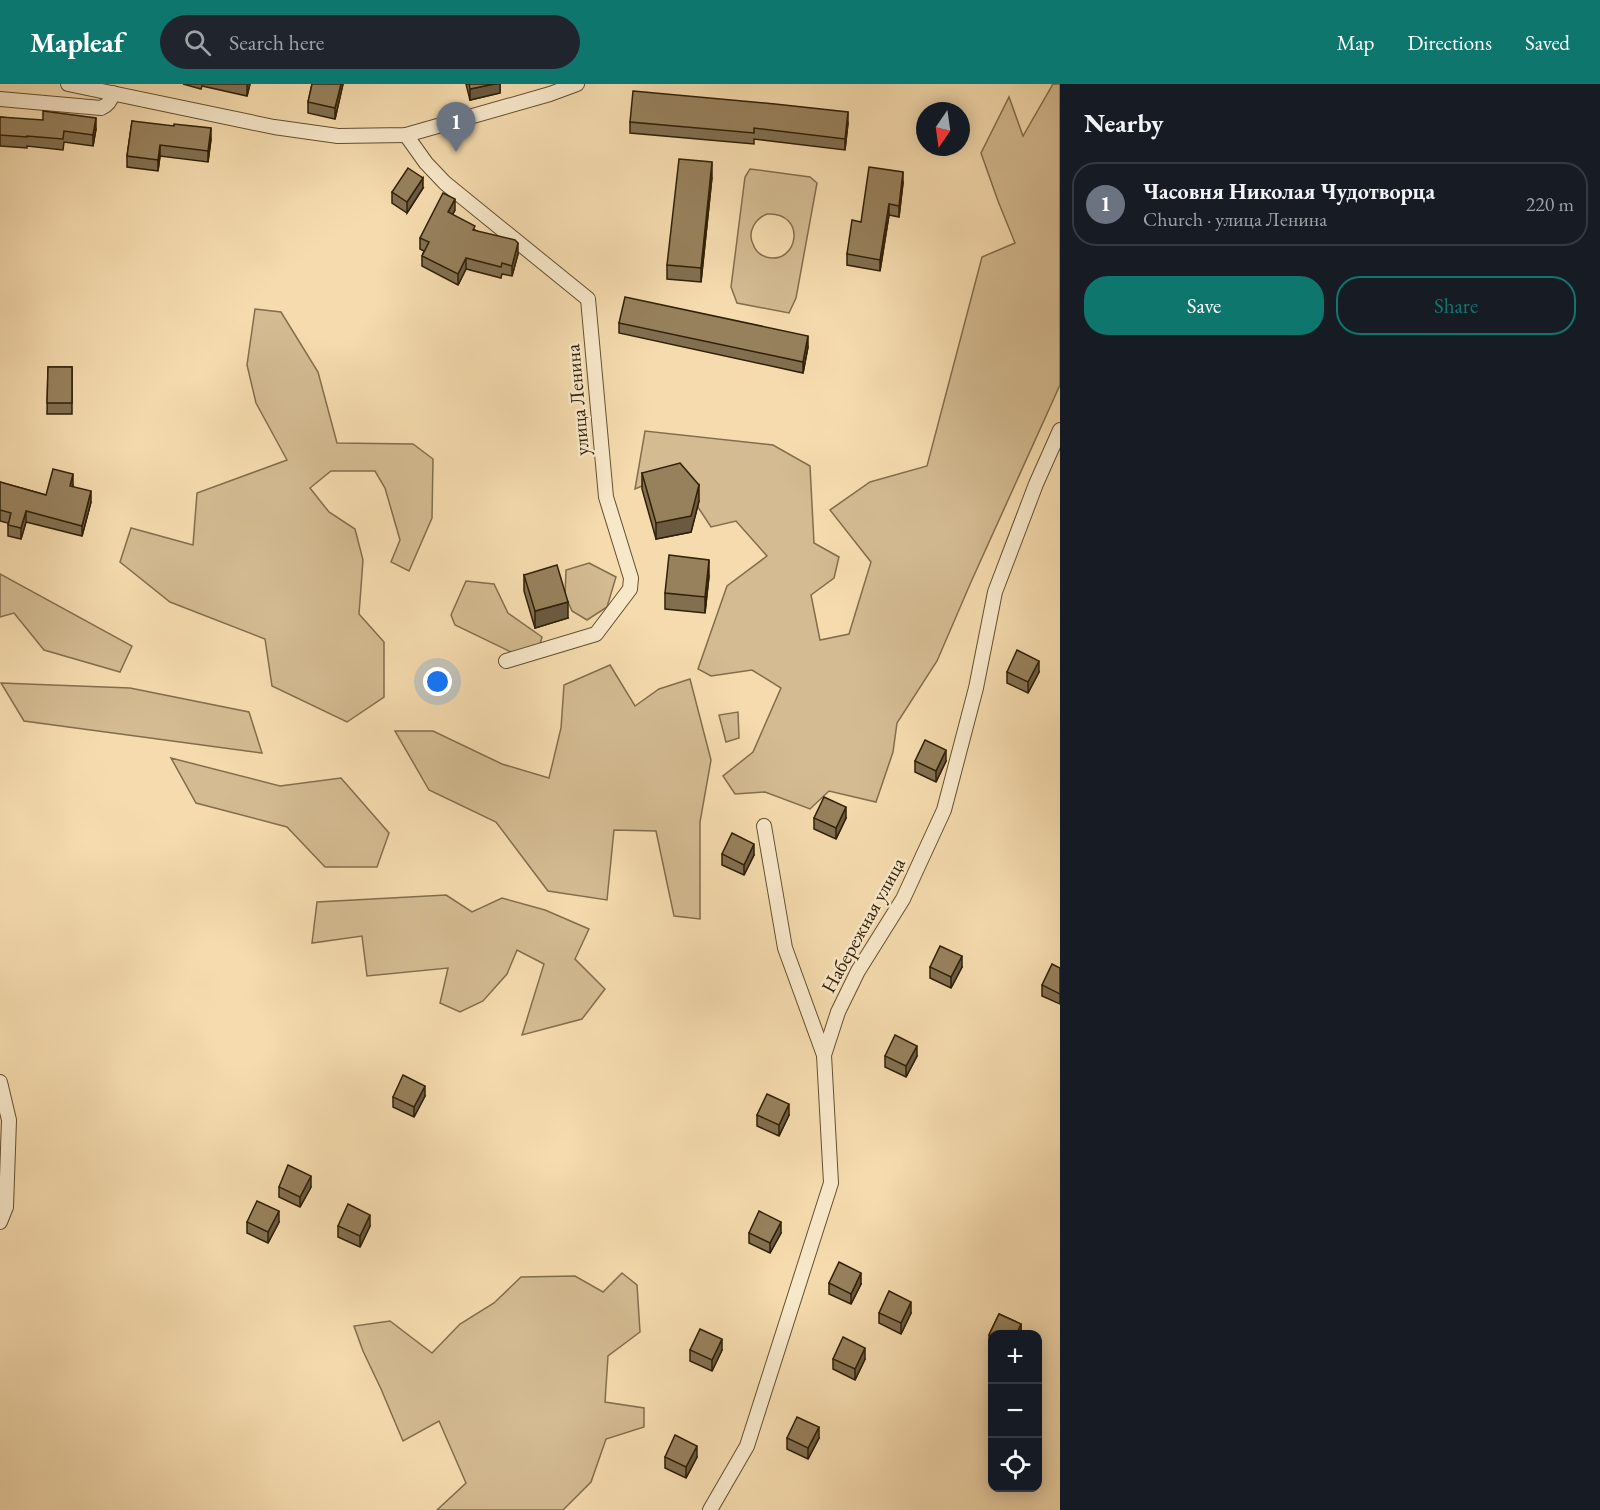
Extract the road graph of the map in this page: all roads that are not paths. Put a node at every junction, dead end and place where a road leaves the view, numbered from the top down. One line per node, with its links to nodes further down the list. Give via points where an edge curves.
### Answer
1 (68, 84): 3 (street)
2 (576, 84): 5 (street)
3 (113, 93): 4 (street, via 110,102 101,108); 5 (street, via 274,127 338,136)
4 (0, 99)
5 (406, 135): 7 (street, улица Ленина, via 445,183 588,299 606,497 631,578 630,589 596,634)
6 (1060, 430): 9 (street, Набережная улица, via 1035,484 995,592 976,688 944,810 903,899 858,971 838,1012)
7 (506, 661)
8 (764, 826): 9 (street, via 785,948)
9 (824, 1055): 12 (street, Набережная улица, via 831,1183 747,1446)
10 (0, 1082): 11 (street, via 9,1120 6,1207)
11 (0, 1222)
12 (710, 1510)

